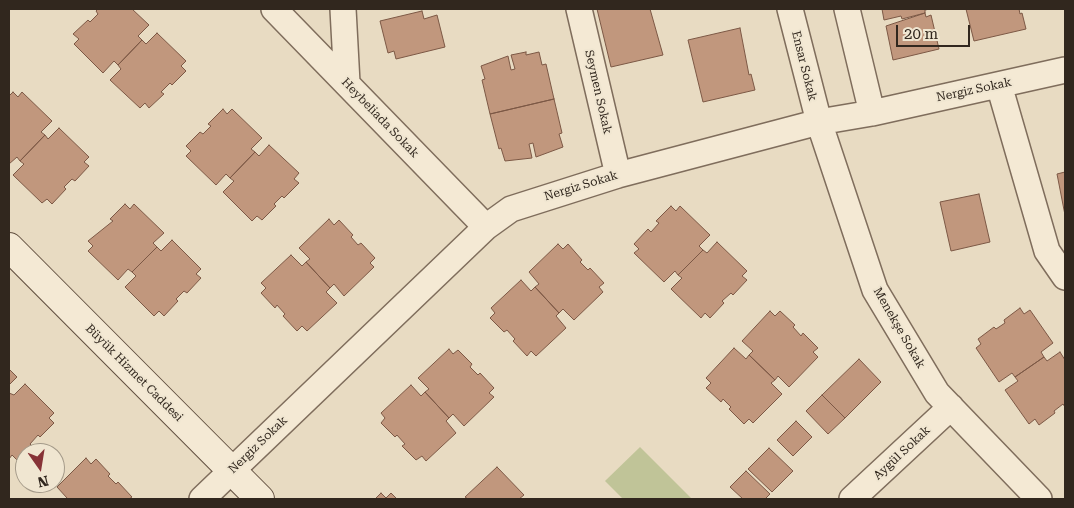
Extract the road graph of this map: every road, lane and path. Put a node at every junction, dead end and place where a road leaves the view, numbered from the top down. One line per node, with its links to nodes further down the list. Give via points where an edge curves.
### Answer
1 (274, 9): 7 (street, Heybeliada Sokak)
2 (344, 9): 7 (street)
3 (579, 9): 11 (street, Seymen Sokak)
4 (790, 9): 10 (street, Ensar Sokak)
5 (847, 9): 9 (street)
6 (1065, 70): 8 (street, Nergiz Sokak)
7 (347, 84): 12 (street, Heybeliada Sokak)
8 (999, 85): 9 (street, Nergiz Sokak); 14 (street, via 1047,251)
9 (872, 113): 10 (street, Nergiz Sokak)
10 (819, 122): 11 (street, Nergiz Sokak); 15 (street, Menekşe Sokak, via 875,290 937,393)
11 (618, 175): 12 (street, Nergiz Sokak, via 511,209)
12 (486, 227): 16 (street, Nergiz Sokak)
13 (9, 248): 16 (street, Büyük Hizmet Caddesi)
14 (1065, 278)
15 (951, 408): 19 (street, Aygül Sokak); 20 (street, Menekşe Sokak)
16 (232, 471): 17 (street, Nergiz Sokak); 18 (street, Büyük Hizmet Caddesi)
17 (202, 499)
18 (260, 499)
19 (852, 499)
20 (1039, 499)

